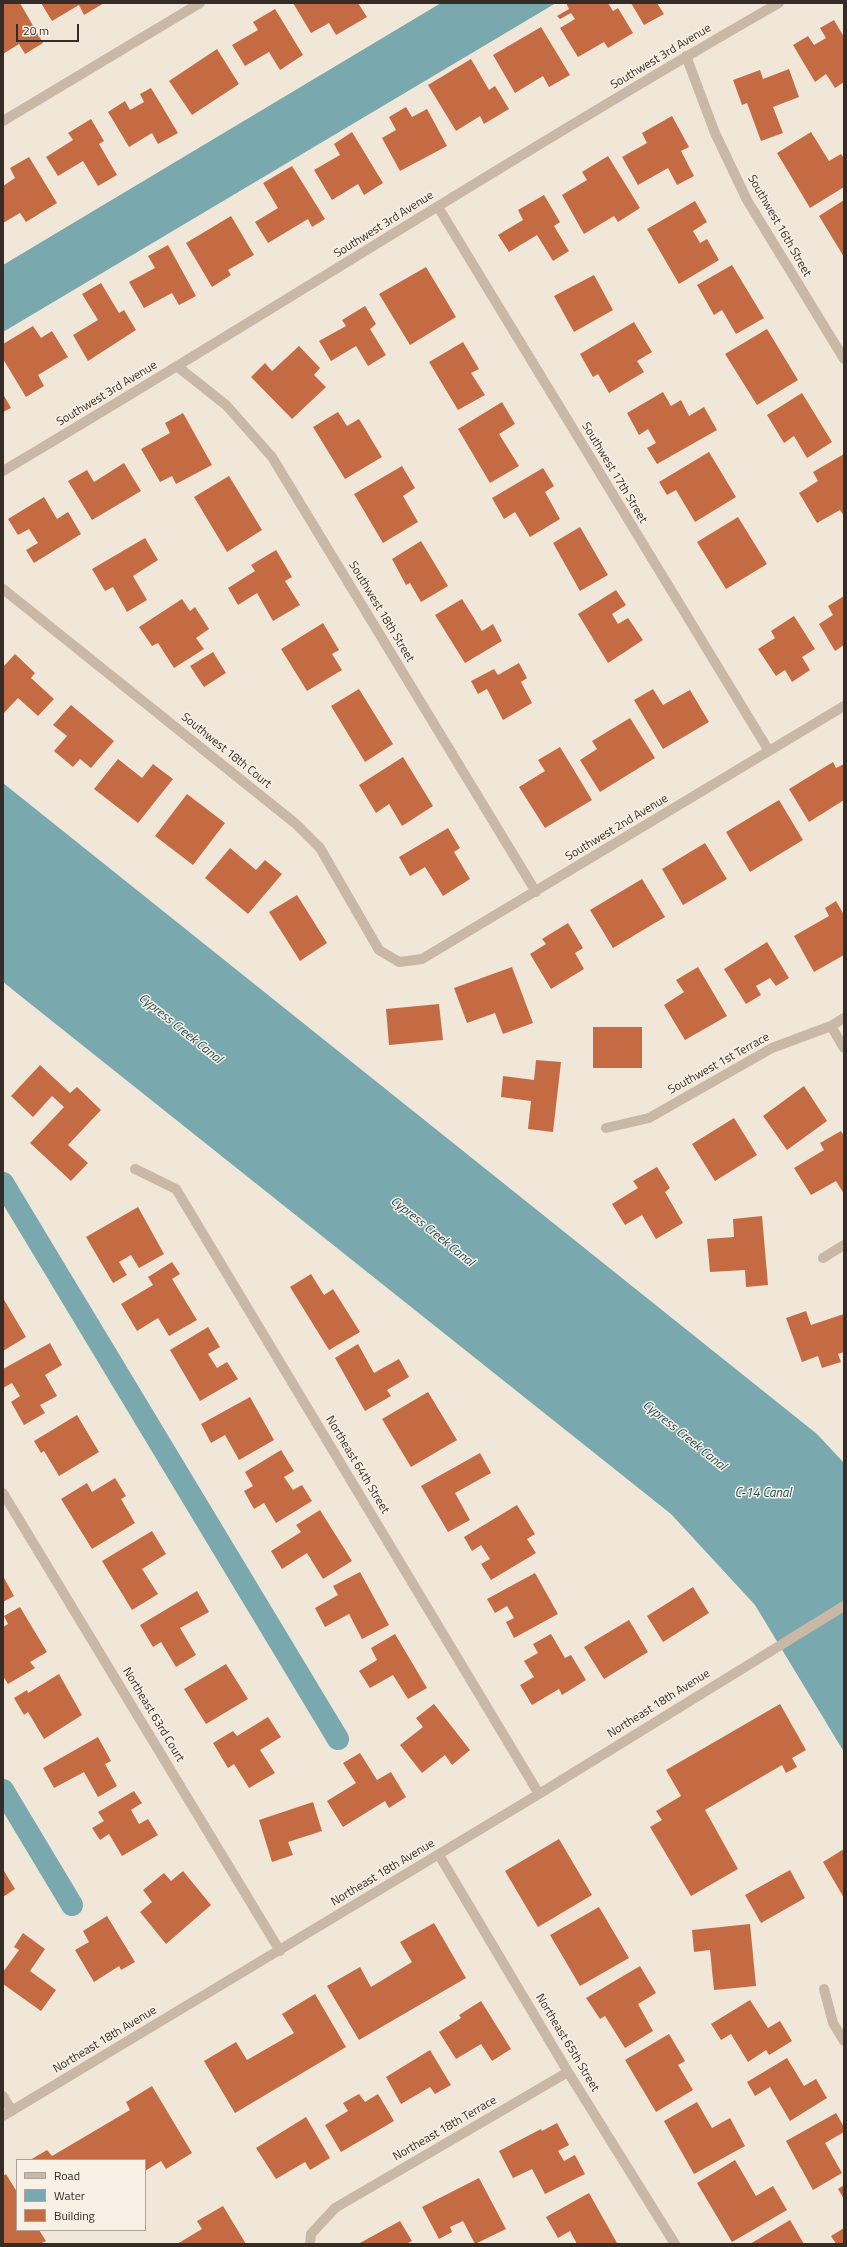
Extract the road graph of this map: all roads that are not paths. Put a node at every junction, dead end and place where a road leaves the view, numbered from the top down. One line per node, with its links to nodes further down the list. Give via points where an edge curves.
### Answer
1 (200, 3): 4 (street)
2 (779, 3): 3 (street, Southwest 3rd Avenue)
3 (686, 56): 5 (street, Southwest 3rd Avenue); 6 (street, Southwest 16th Street, via 715,133 746,200)
4 (3, 121)
5 (438, 208): 7 (street, Southwest 3rd Avenue); 11 (street, Southwest 17th Street)
6 (844, 359)
7 (178, 367): 8 (street, Southwest 3rd Avenue); 12 (street, Southwest 18th Street, via 226,404 272,457)
8 (3, 470)
9 (3, 589): 13 (street, Southwest 18th Court, via 296,824 320,848 379,950)
10 (844, 706): 11 (street, Southwest 2nd Avenue)
11 (769, 751): 12 (street, Southwest 2nd Avenue)
12 (536, 892): 13 (street, Southwest 2nd Avenue, via 422,959)
13 (399, 962)
14 (844, 1018): 15 (street, Southwest 1st Terrace)
15 (831, 1026): 16 (street); 17 (street, Southwest 1st Terrace, via 772,1048 649,1118)
16 (844, 1048)
17 (606, 1128)
18 (135, 1169): 23 (street, Northeast 64th Street, via 176,1189)
19 (844, 1245): 20 (street)
20 (823, 1258)
21 (3, 1492): 25 (street, Northeast 63rd Court)
22 (844, 1606): 23 (street, Northeast 18th Avenue)
23 (539, 1794): 24 (street, Northeast 18th Avenue)
24 (439, 1855): 25 (street, Northeast 18th Avenue); 28 (street, Northeast 65th Street)
25 (280, 1951): 30 (street, Northeast 18th Avenue)
26 (824, 1989): 27 (street, via 833,2023)
27 (844, 2041)
28 (568, 2072): 31 (street, Northeast 18th Terrace, via 335,2208 311,2234); 32 (street, Northeast 65th Street)
29 (3, 2096): 30 (street)
30 (8, 2114)
31 (310, 2244)
32 (675, 2244)

